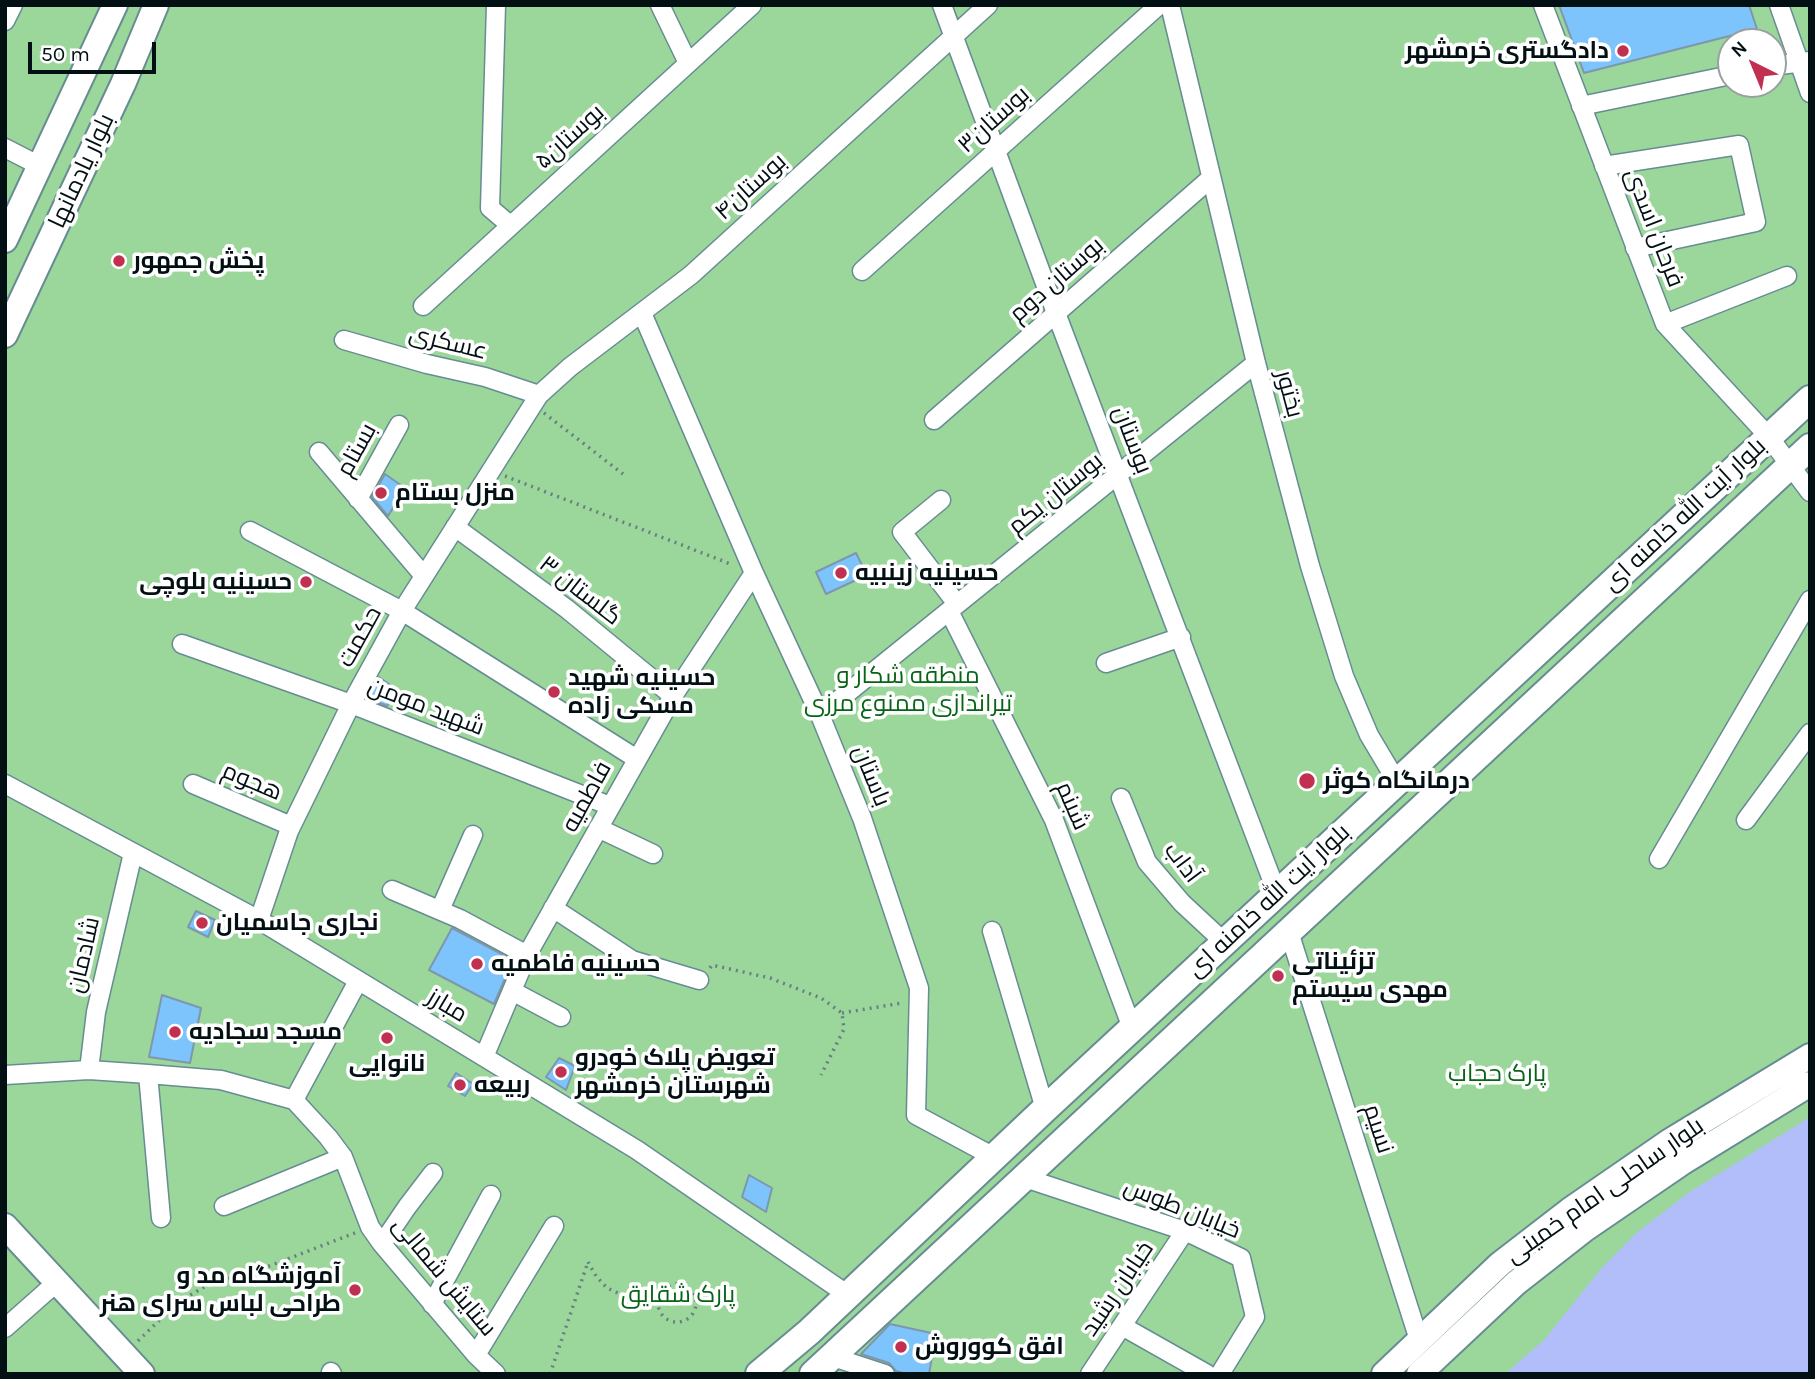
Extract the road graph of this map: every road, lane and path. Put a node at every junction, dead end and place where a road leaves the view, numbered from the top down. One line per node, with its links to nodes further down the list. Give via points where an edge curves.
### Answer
1 (13, 5): 13 (street)
2 (115, 5): 17 (main road, بلوار یادمانها)
3 (156, 5): 19 (main road, بلوار یادمانها)
4 (496, 5): 27 (street, via 490,208)
5 (660, 5): 16 (street)
6 (752, 5): 16 (street, بوستان۵)
7 (942, 5): 14 (street, بوستان)
8 (988, 5): 14 (street, بوستان۴)
9 (1159, 5): 23 (street, بوستان۳)
10 (1170, 5): 26 (street, بختور)
11 (1543, 5): 21 (street, فرحان اسدی)
12 (1779, 5): 15 (street)
13 (5, 21)
14 (953, 35): 23 (street, بوستان); 33 (street, بوستان۴, via 691,275)
15 (1804, 61): 20 (street)
16 (688, 63): 27 (street, بوستان۵)
17 (85, 69): 19 (main road); 24 (main road, بلوار یادمانها)
18 (1717, 78): 21 (street)
19 (123, 85): 36 (main road, بلوار یادمانها)
20 (1810, 93)
21 (1581, 106): 25 (street, فرحان اسدی)
22 (5, 148): 24 (street)
23 (996, 151): 30 (street, بوستان۳); 34 (street, بوستان)
24 (40, 166): 28 (main road, بلوار یادمانها)
25 (1604, 166): 29 (street, فرحان اسدی); 29 (street, via 1739,145 1756,222)
26 (1211, 178): 34 (street, بوستان دوم); 38 (street, بختور)
27 (510, 225): 32 (street, بوستان۵)
28 (5, 240)
29 (1636, 248): 35 (street, فرحان اسدی)
30 (862, 271)
31 (1787, 276): 35 (street)
32 (423, 306)
33 (642, 313): 40 (street, بوستان۴, via 570,367); 55 (street, باستان)
34 (1056, 313): 41 (street, بوستان دوم); 49 (street, بوستان)
35 (1665, 324): 43 (street, فرحان اسدی)
36 (5, 335)
37 (344, 340): 40 (street, عسکری, via 485,377)
38 (1256, 363): 49 (street, بوستان یکم); 68 (street, بختور, via 1344,676 1369,735)
39 (1810, 399): 43 (main road, بلوار آیت الله خامنه ای)
40 (535, 400): 47 (street, حکمت); 48 (path)
41 (934, 419)
42 (399, 425): 51 (street, بستام)
43 (1769, 438): 46 (street, فرحان اسدی); 68 (main road, بلوار آیت الله خامنه ای)
44 (1810, 447): 46 (main road, بلوار آیت الله خامنه ای)
45 (319, 452): 51 (street)
46 (1789, 467): 50 (street); 86 (main road, بلوار آیت الله خامنه ای)
47 (490, 470): 53 (street, حکمت); 55 (path)
48 (623, 474)
49 (1119, 475): 58 (street, بوستان یکم); 60 (street, بوستان)
50 (1810, 492)
51 (358, 499): 56 (street)
52 (941, 500): 58 (street, شبنم, via 902,532)
53 (455, 527): 56 (street, حکمت); 63 (street, گلستان ۳)
54 (250, 531): 59 (street)
55 (754, 573): 63 (street, فاطمیه); 65 (street, باستان)
56 (424, 576): 59 (street, حکمت)
57 (1810, 600): 79 (street)
58 (953, 608): 65 (street, بوستان یکم); 96 (street, شبنم, via 1054,820)
59 (402, 611): 64 (street, حکمت); 67 (street)
60 (1181, 637): 62 (street); 81 (street, بوستان)
61 (182, 644): 64 (street, شهید مومن)
62 (1106, 663)
63 (673, 696): 67 (street, فاطمیه)
64 (351, 704): 72 (street, شهید مومن); 74 (street, حکمت)
65 (820, 715): 93 (street, باستان, via 862,818 919,988)
66 (1810, 733): 73 (street)
67 (637, 759): 72 (street, فاطمیه)
68 (1397, 782): 81 (main road, بلوار آیت الله خامنه ای)
69 (193, 784): 74 (street, هجوم)
70 (5, 785): 77 (street, مبارز)
71 (1121, 798): 87 (street, آداب, via 1147,862)
72 (610, 806): 75 (street, فاطمیه)
73 (1746, 820)
74 (291, 826): 84 (street, حکمت)
75 (598, 828): 78 (street); 82 (street, فاطمیه)
76 (473, 835): 83 (street)
77 (133, 853): 84 (street, مبارز); 99 (street, شادمان, via 96,1012)
78 (653, 853)
79 (1659, 859)
80 (392, 890): 83 (street)
81 (1278, 893): 87 (main road, بلوار آیت الله خامنه ای)
82 (553, 908): 88 (street, فاطمیه); 90 (street, via 632,960)
83 (440, 910): 88 (street)
84 (259, 920): 91 (street, مبارز)
85 (992, 931): 105 (street)
86 (1289, 932): 110 (main road, بلوار آیت الله خامنه ای); 125 (street, نسیم)
87 (1224, 942): 96 (main road, بلوار آیت الله خامنه ای)
88 (527, 955): 92 (street, فاطمیه)
89 (712, 965): 94 (path, via 770,978 821,998)
90 (699, 980)
91 (358, 981): 98 (street, مبارز); 104 (street)
92 (512, 991): 95 (street); 98 (street, فاطمیه)
93 (919, 1000): 94 (path); 108 (street, باستان, via 916,1115)
94 (842, 1013): 102 (path, via 844,1029)
95 (561, 1017)
96 (1132, 1028): 105 (main road, بلوار آیت الله خامنه ای)
97 (1810, 1056): 106 (main road, بلوار ساحلی امام خمینی)
98 (484, 1057): 121 (street, مبارز, via 637,1150)
99 (89, 1070): 100 (street); 101 (street)
100 (148, 1074): 104 (street, via 221,1080); 113 (street)
101 (5, 1075)
102 (821, 1075)
103 (1810, 1084): 106 (main road, بلوار ساحلی امام خمینی)
104 (294, 1100): 107 (street, ستایش شمالی)
105 (1045, 1109): 108 (main road, بلوار آیت الله خامنه ای)
106 (1677, 1152): 125 (main road, بلوار ساحلی امام خمینی, via 1570,1210 1500,1264); 138 (main road, بلوار ساحلی امام خمینی, via 1516,1283)
107 (343, 1157): 112 (street); 116 (street, ستایش شمالی)
108 (994, 1157): 121 (main road, بلوار آیت الله خامنه ای)
109 (433, 1173): 118 (street)
110 (1025, 1178): 117 (street, خیابان طوس); 128 (main road, بلوار آیت الله خامنه ای)
111 (491, 1195): 122 (street)
112 (224, 1206)
113 (161, 1218)
114 (5, 1226): 119 (main road)
115 (554, 1226): 127 (street)
116 (370, 1227): 118 (street, ستایش شمالی); 126 (path, via 279,1264 214,1281 177,1303)
117 (1185, 1231): 123 (street, خیابان رشید); 136 (street, خیابان طوس, via 1241,1258 1255,1317)
118 (382, 1244): 122 (street, ستایش شمالی)
119 (57, 1282): 124 (street); 126 (main road)
120 (661, 1293): 120 (path, via 671,1285 689,1289 696,1306 691,1317 673,1322 663,1316 658,1305); 131 (path, via 622,1295 607,1288 588,1262)
121 (848, 1295): 132 (main road, بلوار آیت الله خامنه ای)
122 (432, 1304): 127 (street, ستایش شمالی)
123 (1122, 1326): 134 (street, خیابان رشید); 135 (street)
124 (5, 1328)
125 (1419, 1340): 137 (main road, بلوار ساحلی امام خمینی)
126 (123, 1353): 129 (main road)
127 (476, 1355): 130 (street, ستایش شمالی)
128 (823, 1365): 133 (street)
129 (142, 1374)
130 (496, 1374)
131 (550, 1374)
132 (759, 1374)
133 (885, 1374)
134 (1090, 1374)
135 (1207, 1374)
136 (1220, 1374)
137 (1384, 1374)
138 (1419, 1374)

